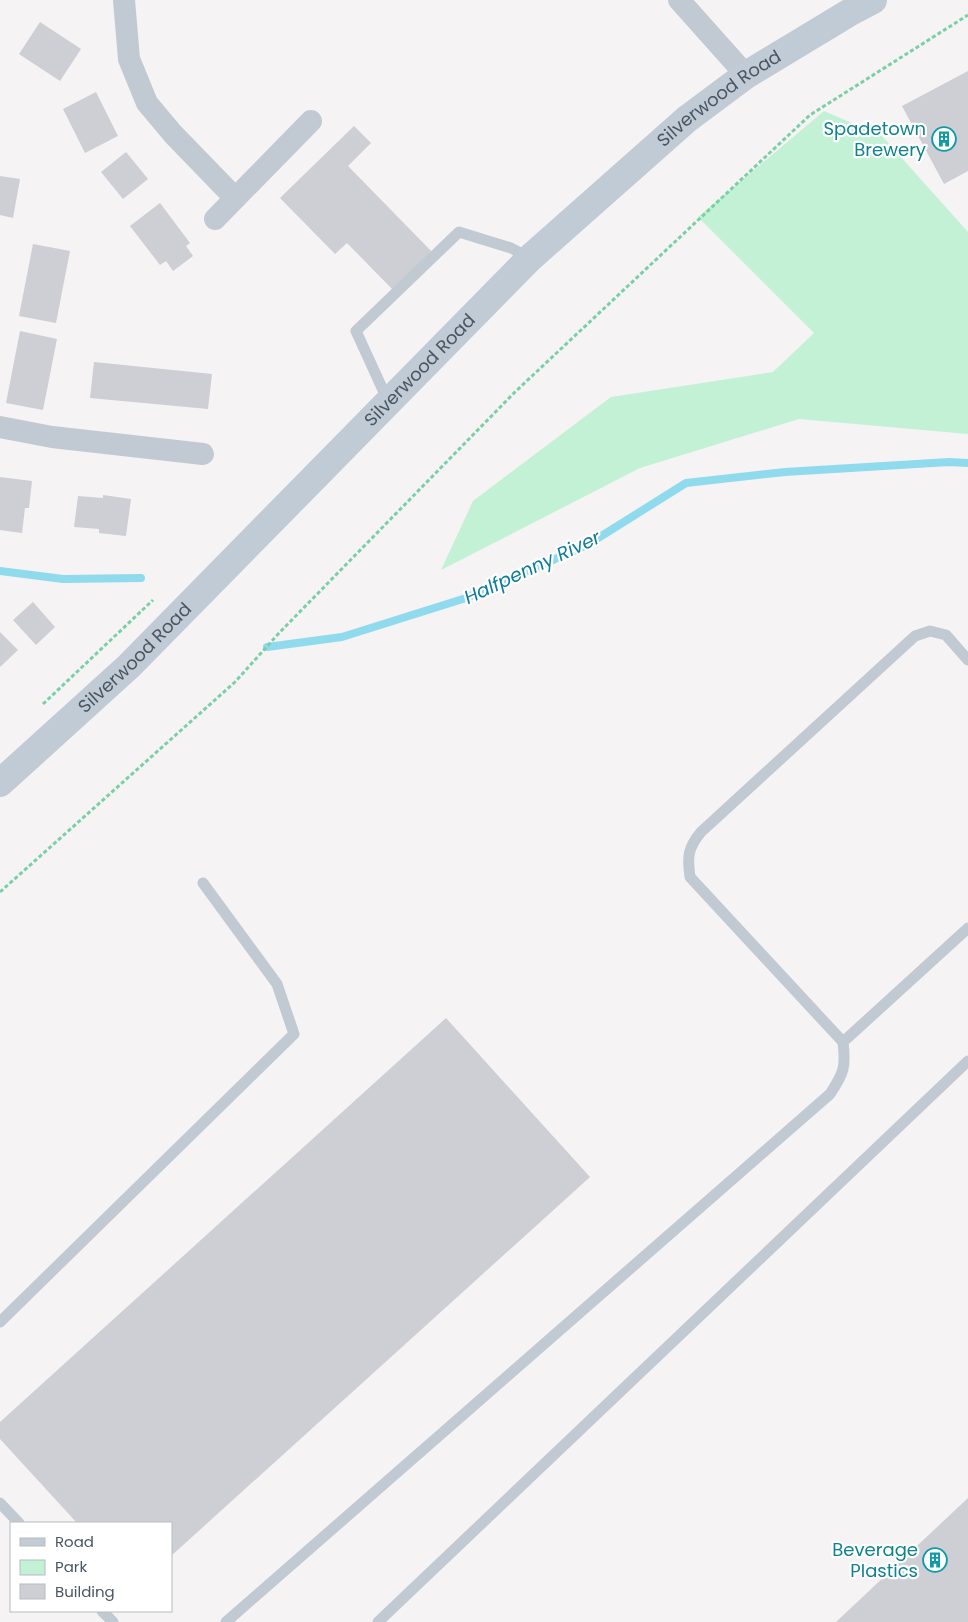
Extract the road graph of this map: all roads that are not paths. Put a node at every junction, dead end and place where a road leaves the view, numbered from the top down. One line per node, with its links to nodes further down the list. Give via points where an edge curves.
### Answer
1 (124, 0): 6 (street, via 129,59 147,103)
2 (679, 0): 4 (street)
3 (872, 0): 4 (main road, Silverwood Road)
4 (746, 75): 8 (main road, Silverwood Road, via 687,119)
5 (311, 122): 6 (street)
6 (236, 198): 7 (street)
7 (215, 219)
8 (530, 258): 9 (main road, Silverwood Road); 9 (lane, via 511,248 459,232 356,331)
9 (389, 402): 13 (main road, Silverwood Road, via 128,666)
10 (0, 427): 11 (street, via 52,437)
11 (204, 454)
12 (968, 660): 16 (lane, via 946,635 930,632 915,636 701,832 692,844 688,860 690,877)
13 (0, 783)
14 (203, 883): 18 (lane, via 276,984 294,1034)
15 (968, 928): 16 (lane)
16 (844, 1042): 23 (lane, via 845,1062 840,1079 830,1094)
17 (967, 1063): 24 (lane)
18 (0, 1322)
19 (0, 1503): 20 (lane)
20 (18, 1522)
21 (103, 1612): 22 (lane)
22 (113, 1622)
23 (226, 1622)
24 (378, 1622)

